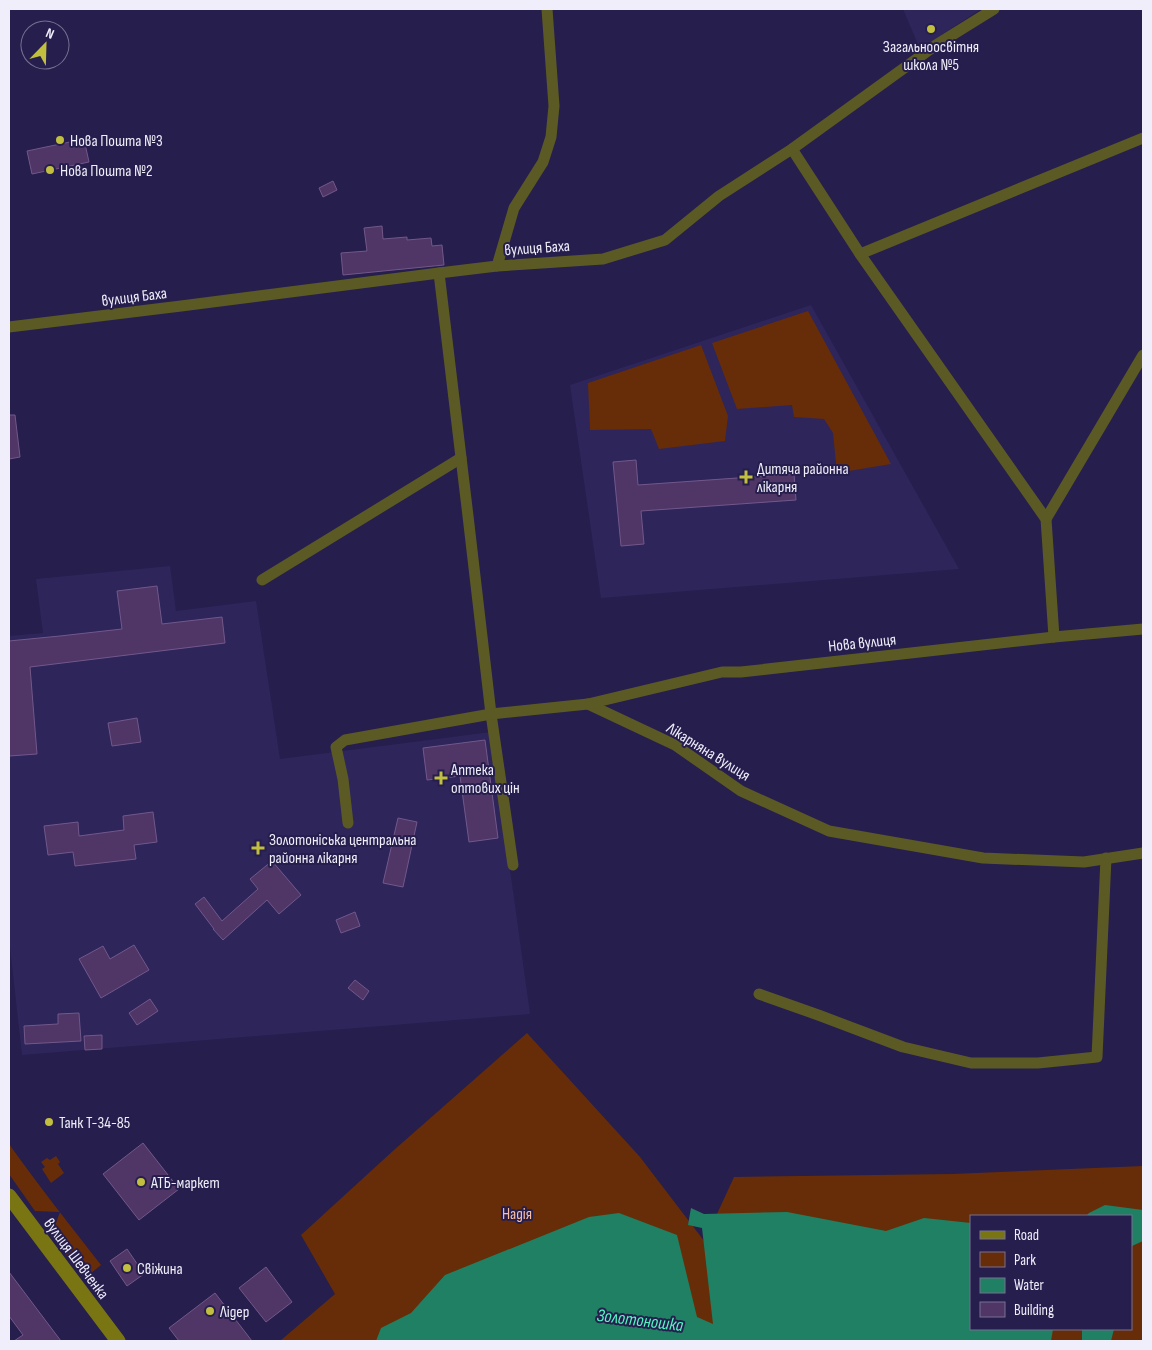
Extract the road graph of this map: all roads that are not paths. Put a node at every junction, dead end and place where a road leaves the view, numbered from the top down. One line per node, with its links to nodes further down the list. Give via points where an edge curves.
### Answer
1 (547, 9): 6 (street, via 554,106 551,138 543,162 514,208)
2 (994, 9): 4 (street, вулиця Баха, via 936,45)
3 (1143, 138): 5 (street)
4 (792, 149): 5 (street); 6 (street, вулиця Баха, via 719,196 665,240 603,259)
5 (860, 254): 11 (street)
6 (497, 266): 7 (street, вулиця Баха)
7 (439, 273): 8 (street, вулиця Баха); 10 (street)
8 (9, 327)
9 (1143, 355): 11 (street)
10 (460, 458): 12 (street); 16 (street)
11 (1046, 519): 14 (street)
12 (262, 580)
13 (1143, 629): 14 (street, Нова вулиця)
14 (1054, 637): 15 (street, Нова вулиця, via 722,672)
15 (588, 704): 16 (street); 19 (street, Лікарняна вулиця, via 675,745 740,792 829,831 983,858 1084,862)
16 (491, 714): 17 (street, via 345,740 336,747 344,779); 20 (street)
17 (348, 823)
18 (1143, 853): 19 (street, Лікарняна вулиця)
19 (1106, 858): 21 (street, via 1097,1057 1038,1063 971,1063 903,1047)
20 (513, 865)
21 (759, 994)
22 (9, 1196): 23 (main road, вулиця Шевченка)
23 (118, 1341)

